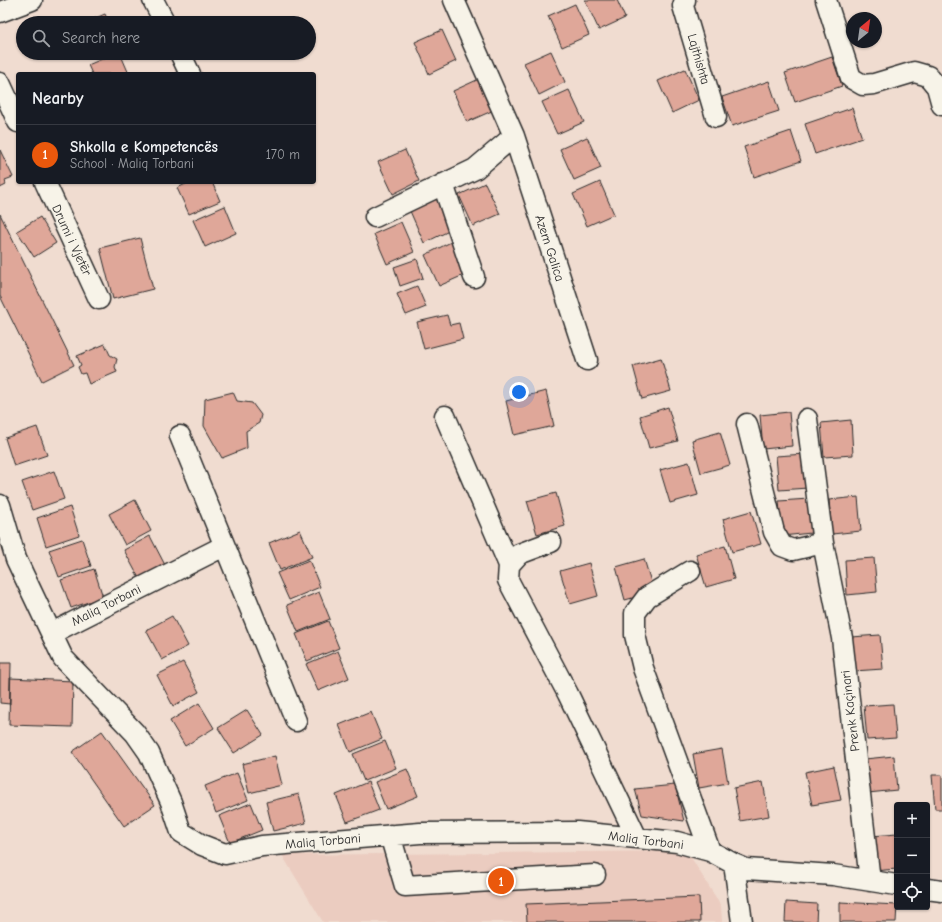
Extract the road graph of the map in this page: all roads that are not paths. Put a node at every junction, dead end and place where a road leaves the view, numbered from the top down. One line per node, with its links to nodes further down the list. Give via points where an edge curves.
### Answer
1 (32, 0): 6 (street)
2 (153, 0): 7 (street)
3 (454, 0): 14 (street, Azem Galica)
4 (685, 0): 12 (street, Lajthishta, via 683,6)
5 (826, 0): 11 (street, via 851,78 863,85 914,72 928,76 936,87)
6 (0, 12)
7 (161, 16)
8 (183, 60): 9 (street)
9 (189, 72)
10 (0, 83): 13 (street)
11 (942, 105)
12 (716, 117)
13 (16, 118)
14 (514, 136): 16 (street, via 475,169); 20 (street, Azem Galica)
15 (46, 184): 19 (street, Drumi i Vjetër)
16 (443, 184): 17 (street); 18 (street)
17 (375, 217)
18 (474, 277)
19 (99, 299)
20 (587, 360)
21 (445, 416): 29 (street)
22 (807, 419): 27 (street, Prenk Kaçinari)
23 (747, 424): 27 (street, via 774,532 782,546 793,550)
24 (180, 436): 28 (street)
25 (0, 505): 31 (street, Maliq Torbani, via 16,559)
26 (551, 542): 29 (street, via 519,554)
27 (823, 543): 38 (street, Prenk Kaçinari, via 842,638)
28 (224, 546): 31 (street, Maliq Torbani); 32 (street)
29 (509, 565): 34 (street, via 508,580 568,694)
30 (690, 571): 35 (street, Maliq Torbani, via 647,597 635,613 634,635 643,668)
31 (52, 633): 33 (street, Maliq Torbani, via 63,658 135,733 148,753 171,802 181,832 202,846 225,854 262,846)
32 (296, 721)
33 (390, 835): 34 (street, Maliq Torbani, via 577,832); 37 (street, via 405,886)
34 (637, 838): 35 (street, Maliq Torbani, via 677,842)
35 (710, 851): 36 (street, Maliq Torbani)
36 (734, 864): 38 (street, Maliq Torbani, via 746,869 832,875); 42 (street)
37 (595, 875)
38 (870, 881): 39 (street, Maliq Torbani)
39 (894, 885)
40 (930, 889): 41 (street)
41 (942, 891)
42 (742, 922)

